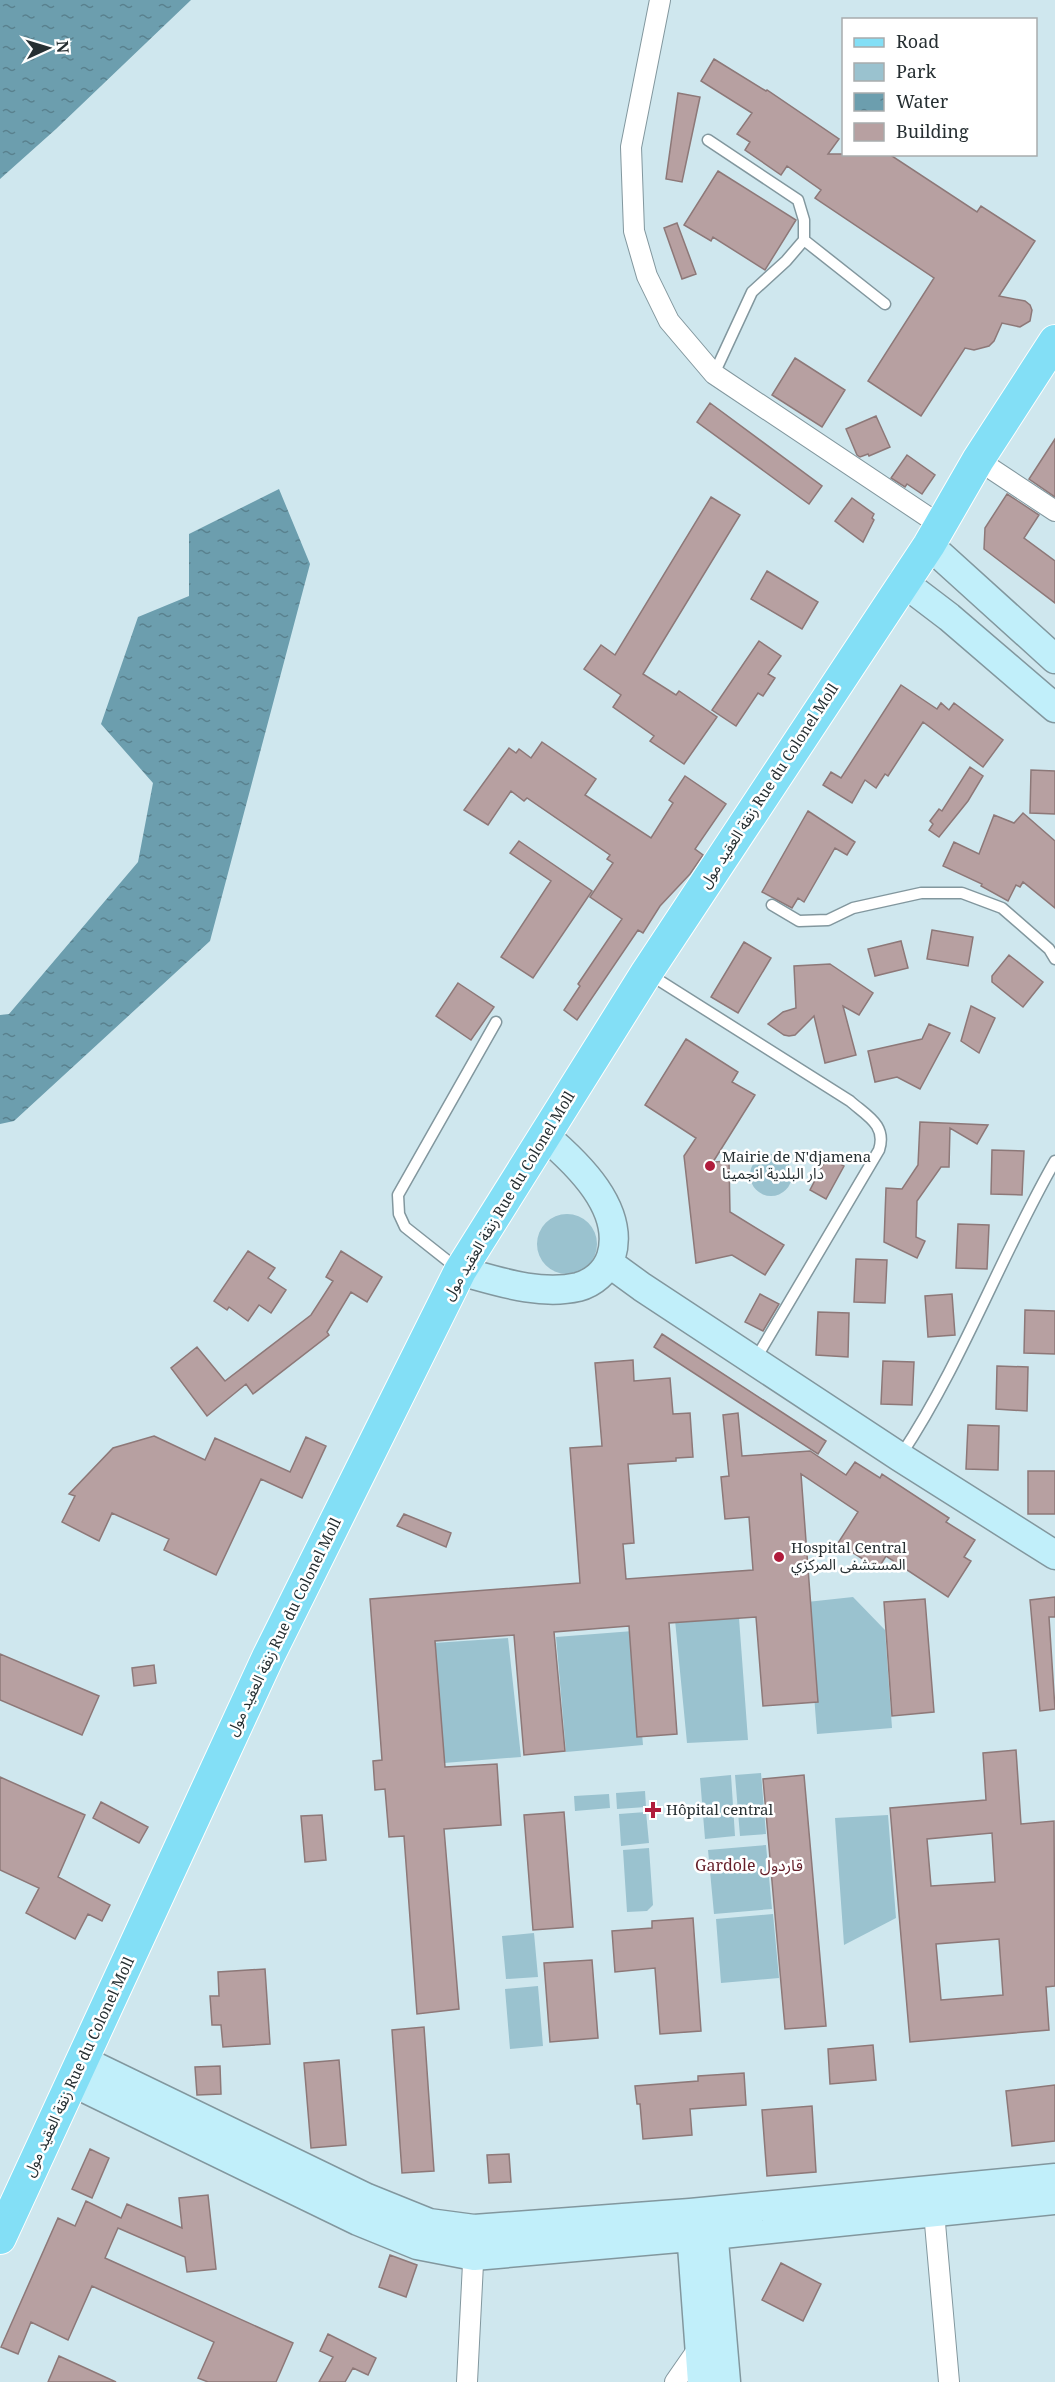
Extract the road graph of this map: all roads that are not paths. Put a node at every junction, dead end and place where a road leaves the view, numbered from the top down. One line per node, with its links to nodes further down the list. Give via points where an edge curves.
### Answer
1 (660, 0): 6 (street, via 631,147 634,231 647,276 669,321)
2 (708, 140): 3 (lane, via 798,200)
3 (804, 240): 4 (lane); 6 (lane, via 752,292)
4 (885, 304)
5 (1055, 340): 7 (main road, زنقة العقيد مول Rue du Colonel Moll)
6 (714, 374): 9 (street)
7 (978, 460): 8 (street); 9 (main road, زنقة العقيد مول Rue du Colonel Moll)
8 (1055, 511)
9 (935, 535): 10 (main road, زنقة العقيد مول Rue du Colonel Moll); 11 (street, via 997,609)
10 (903, 582): 12 (street); 15 (main road, زنقة العقيد مول Rue du Colonel Moll)
11 (1055, 659)
12 (1055, 708)
13 (771, 905): 14 (lane, via 799,921 828,920 853,909 921,893 962,893 1002,908)
14 (1053, 950)
15 (647, 972): 17 (main road, زنقة العقيد مول Rue du Colonel Moll); 21 (lane, via 850,1101 879,1126 879,1150)
16 (496, 1022): 20 (lane, via 399,1195 399,1214 405,1227)
17 (544, 1135): 19 (street, via 576,1166 606,1207 613,1229); 20 (main road, زنقة العقيد مول Rue du Colonel Moll)
18 (1055, 1161): 22 (lane, via 1027,1209 923,1422)
19 (609, 1263): 20 (street, via 592,1281 557,1290 494,1281); 21 (street)
20 (460, 1271): 24 (main road, زنقة العقيد مول Rue du Colonel Moll, via 268,1657)
21 (755, 1360): 22 (street)
22 (900, 1457): 23 (street)
23 (1055, 1555)
24 (77, 2071): 29 (main road, زنقة العقيد مول Rue du Colonel Moll); 30 (street, via 358,2221 417,2244)
25 (1055, 2178): 28 (street)
26 (1055, 2200): 27 (street)
27 (934, 2212): 28 (street); 36 (street)
28 (702, 2224): 30 (street); 31 (street); 35 (street)
29 (0, 2238)
30 (474, 2242): 32 (street)
31 (700, 2346): 33 (street); 34 (street)
32 (466, 2382)
33 (675, 2382)
34 (702, 2382)
35 (726, 2382)
36 (949, 2382)

